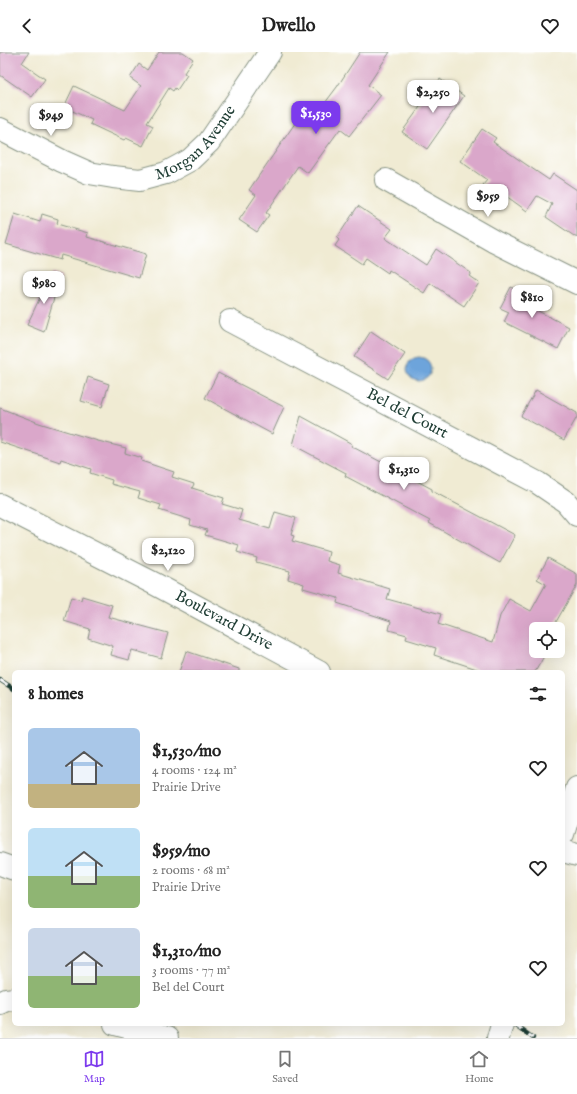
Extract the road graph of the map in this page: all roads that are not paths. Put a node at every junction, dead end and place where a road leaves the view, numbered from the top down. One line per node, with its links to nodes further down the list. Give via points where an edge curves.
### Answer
1 (270, 52): 2 (street, Morgan Avenue, via 214,136 190,160 166,173 140,180 89,172)
2 (0, 129)
3 (386, 180): 4 (street, via 495,242)
4 (577, 283)
5 (230, 321): 7 (street, Bel del Court, via 538,483 566,502)
6 (0, 505): 8 (street, Boulevard Drive)
7 (577, 515)
8 (315, 670)
9 (571, 799): 10 (street)
10 (565, 825)
11 (565, 852): 12 (street)
12 (577, 855)
13 (0, 864): 14 (street)
14 (12, 868)
15 (12, 999): 16 (street)
16 (0, 1003)
17 (122, 1026): 19 (street)
18 (501, 1026): 20 (street)
19 (167, 1038)
20 (498, 1038)

